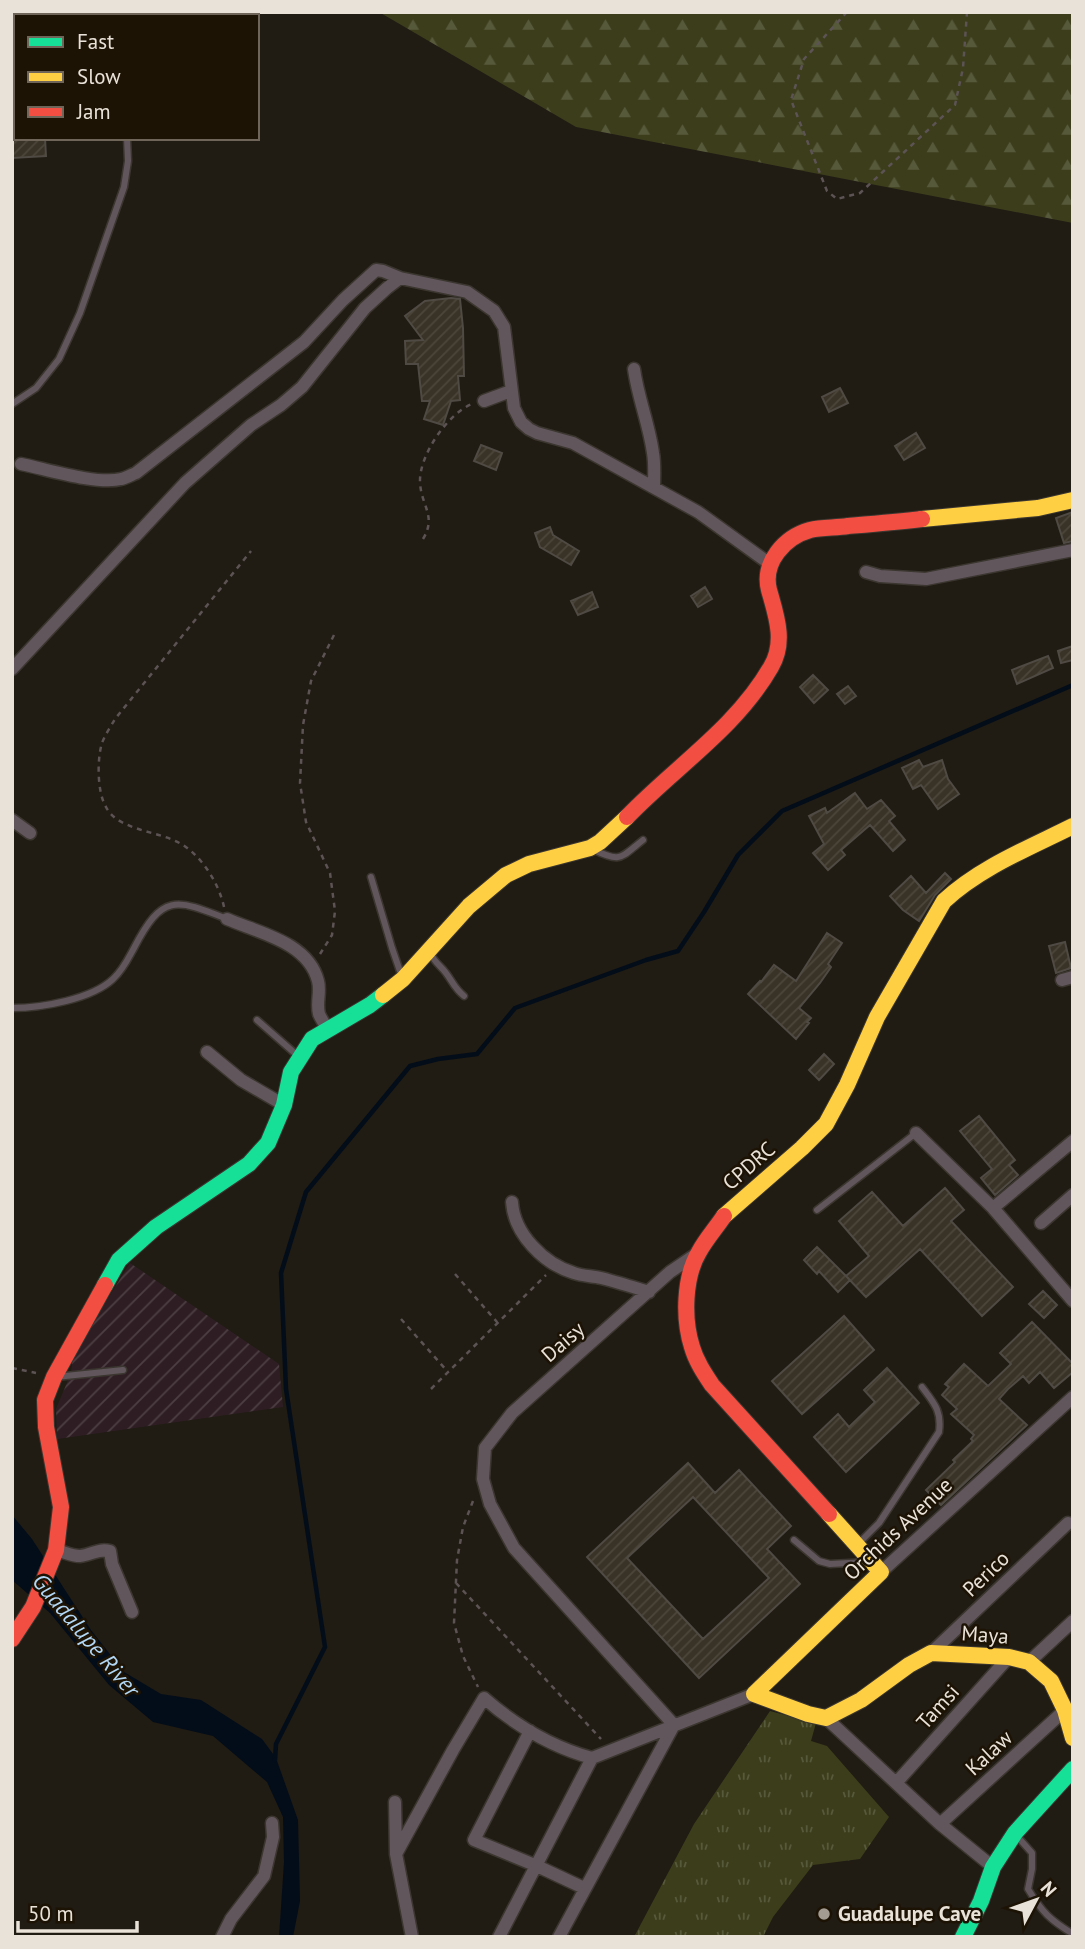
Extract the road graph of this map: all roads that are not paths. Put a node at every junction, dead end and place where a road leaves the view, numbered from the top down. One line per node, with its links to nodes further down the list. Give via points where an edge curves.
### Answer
1 (127, 140): 6 (lane, via 124,187 80,313 59,359 36,388)
2 (400, 278): 4 (street, via 467,292 494,311 505,327); 7 (street, via 376,270 304,342 136,473 107,481); 13 (street, via 365,308 302,387 185,483)
3 (634, 369): 8 (street, via 654,457)
4 (511, 391): 5 (street); 8 (street, via 514,408 528,429 573,443)
5 (484, 401)
6 (12, 404)
7 (21, 464)
8 (654, 487): 11 (street, via 698,512)
9 (1073, 500): 11 (street, via 1038,508 811,530 785,542)
10 (1073, 550): 12 (street, via 926,579)
11 (770, 564): 18 (street, via 768,583 780,625 780,643 757,690 722,732)
12 (866, 572)
13 (13, 666)
14 (12, 820): 16 (street)
15 (1073, 826): 37 (street, CPDRC, via 992,866 944,901 877,1017 826,1124 726,1214)
16 (30, 833)
17 (643, 840): 18 (lane, via 618,859)
18 (590, 848): 21 (street, via 506,875)
19 (371, 877): 22 (lane)
20 (227, 919): 24 (lane, via 184,904 160,909 105,986 69,1001); 26 (street, via 284,941 299,952 317,976 319,1014)
21 (428, 949): 22 (street); 23 (lane)
22 (403, 979): 26 (street, via 370,1005)
23 (464, 996)
24 (12, 1008)
25 (257, 1020): 28 (lane)
26 (327, 1028): 28 (street)
27 (207, 1052): 29 (street, via 241,1080)
28 (299, 1057): 29 (street)
29 (284, 1105): 41 (street, via 268,1143 249,1164 156,1227 119,1260)
30 (916, 1133): 34 (street); 35 (lane)
31 (1072, 1144): 34 (street)
32 (1073, 1195): 36 (street)
33 (512, 1202): 38 (street, via 518,1227 540,1254 556,1265)
34 (993, 1208): 39 (street)
35 (817, 1210)
36 (1041, 1223)
37 (698, 1253): 38 (street, Daisy); 46 (street, CPDRC, via 686,1298 691,1345 699,1365)
38 (649, 1292): 58 (street, Daisy, via 512,1413 485,1448 483,1479 490,1504 514,1548)
39 (1073, 1300)
40 (123, 1370): 41 (lane)
41 (54, 1377): 47 (street, via 45,1414 61,1507)
42 (922, 1387): 46 (lane, via 937,1407 939,1432 879,1523)
43 (1073, 1396): 48 (street, Orchids Avenue)
44 (1068, 1523): 52 (street, Perico)
45 (794, 1540): 48 (lane, via 819,1561)
46 (857, 1545): 48 (street, CPDRC)
47 (54, 1555): 49 (street, via 110,1551); 51 (street, via 33,1607)
48 (877, 1567): 55 (street, Orchids Avenue)
49 (132, 1612)
50 (1073, 1621): 54 (street)
51 (12, 1639)
52 (930, 1653): 53 (street, Maya); 57 (street)
53 (1009, 1657): 54 (street, Maya); 63 (street, Tamsi)
54 (1029, 1662): 56 (street, Maya, via 1051,1681)
55 (754, 1694): 57 (street); 58 (street)
56 (1065, 1710): 60 (street, Maya); 66 (street, Kalaw)
57 (826, 1718): 63 (street)
58 (674, 1725): 61 (street); 71 (street)
59 (530, 1731): 61 (street, via 567,1751); 68 (street, via 484,1698); 69 (street, via 474,1840)
60 (1072, 1733)
61 (592, 1758): 69 (street)
62 (1073, 1769): 67 (street)
63 (896, 1783): 66 (street)
64 (394, 1802): 68 (street)
65 (272, 1823): 73 (street, via 264,1876)
66 (940, 1825): 70 (street)
67 (1015, 1833): 70 (street); 72 (lane, via 1032,1853 1028,1889 1041,1911)
68 (396, 1854): 74 (street)
69 (537, 1866): 71 (street); 75 (street)
70 (993, 1867): 77 (street)
71 (584, 1888): 76 (street)
72 (1073, 1934)
73 (222, 1937)
74 (412, 1937)
75 (499, 1937)
76 (559, 1937)
77 (962, 1937)

